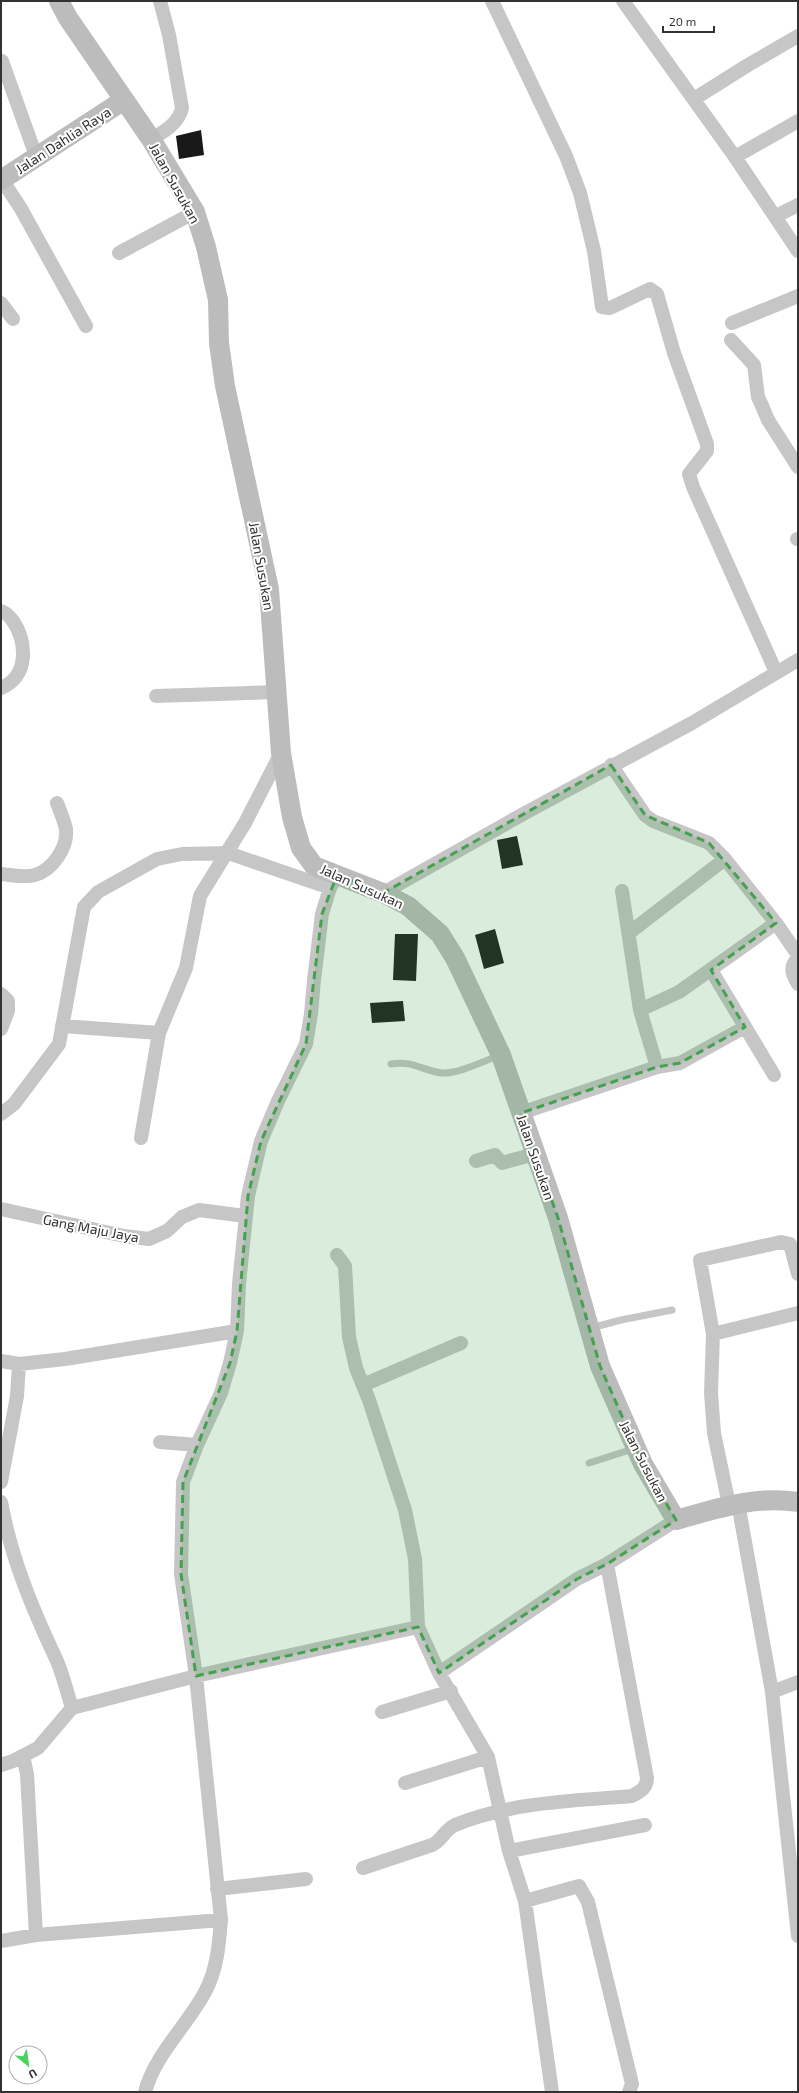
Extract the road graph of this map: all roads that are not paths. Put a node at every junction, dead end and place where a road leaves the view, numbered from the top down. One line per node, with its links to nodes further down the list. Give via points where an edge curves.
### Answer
1 (59, 1): 8 (street, Jalan Susukan)
2 (160, 1): 10 (street, via 182,108 181,114 167,131)
3 (492, 1): 28 (street, via 566,156 580,193 594,251 602,307 610,308 650,289 657,294 674,353 707,444 707,451 689,474 693,487)
4 (623, 1): 7 (street)
5 (798, 36): 7 (street)
6 (2, 60): 11 (street)
7 (694, 99): 12 (street)
8 (124, 100): 10 (street, Jalan Susukan); 11 (street, Jalan Dahlia Raya)
9 (798, 121): 12 (street)
10 (151, 139): 15 (street, Jalan Susukan)
11 (36, 156): 13 (street, Jalan Dahlia Raya)
12 (735, 157): 16 (street)
13 (2, 180): 23 (street, via 20,206)
14 (798, 205): 16 (street)
15 (195, 212): 18 (street); 30 (street, Jalan Susukan, via 213,272 218,300 219,343 225,386 269,589)
16 (776, 216): 17 (street)
17 (798, 251)
18 (119, 253)
19 (798, 296): 22 (street)
20 (1, 303): 21 (street)
21 (12, 319)
22 (732, 322)
23 (86, 326)
24 (731, 340): 25 (street, via 754,365 758,397 768,420)
25 (798, 467)
26 (1, 611): 29 (street, via 11,618 19,629 24,648 18,673)
27 (798, 660): 28 (street)
28 (776, 672): 33 (street, via 692,723)
29 (1, 688)
30 (277, 692): 31 (street); 32 (street, Jalan Susukan)
31 (156, 696)
32 (281, 753): 35 (street); 38 (street, Jalan Susukan, via 292,817 301,848 314,866)
33 (611, 765): 36 (street, via 645,815 653,821 709,843); 40 (street)
34 (57, 803): 37 (street, via 66,830 63,844 55,860 49,867 34,875)
35 (228, 853): 38 (street); 48 (street, via 182,854 157,859 98,892 84,907); 51 (street, via 200,896 186,968)
36 (725, 859): 41 (street); 42 (street)
37 (1, 874)
38 (334, 882): 40 (street, Jalan Susukan); 62 (street, via 322,914 306,1044 261,1141)
39 (622, 891): 42 (street)
40 (383, 893): 52 (street, Jalan Susukan, via 408,906 440,934 468,983)
41 (776, 923): 43 (street); 44 (street)
42 (629, 933): 47 (street)
43 (798, 957): 45 (street, via 792,968)
44 (711, 970): 47 (street, via 679,992); 49 (street)
45 (798, 984)
46 (1, 994): 50 (street, via 8,1001 8,1011)
47 (640, 1010): 54 (street)
48 (62, 1026): 51 (street); 57 (street, via 59,1044 14,1104)
49 (745, 1027): 54 (street, via 680,1063); 55 (street)
50 (1, 1030)
51 (159, 1033): 58 (street)
52 (501, 1055): 53 (lane, via 454,1072 442,1073 403,1062); 56 (street, Jalan Susukan)
53 (391, 1064)
54 (657, 1067): 56 (street)
55 (774, 1075)
56 (521, 1113): 59 (street, Jalan Susukan)
57 (1, 1114)
58 (141, 1138)
59 (535, 1154): 60 (street, via 502,1163 494,1155); 67 (street, Jalan Susukan, via 558,1218)
60 (476, 1161)
61 (1, 1209): 62 (street, Gang Maju Jaya, via 124,1236 149,1239 167,1231 182,1217 199,1210)
62 (245, 1216): 68 (street)
63 (337, 1255): 73 (street, via 345,1266 349,1338)
64 (798, 1274): 69 (street, via 793,1249 790,1244 781,1242 700,1260)
65 (672, 1310): 67 (lane, via 628,1318)
66 (798, 1313): 69 (street)
67 (589, 1329): 76 (street, Jalan Susukan, via 600,1366)
68 (236, 1331): 72 (street, via 117,1352); 75 (street, via 221,1393)
69 (713, 1334): 81 (street, via 711,1393 714,1433)
70 (461, 1343): 73 (street)
71 (1, 1361): 72 (street)
72 (19, 1364): 78 (street, via 17,1396)
73 (363, 1385): 84 (street, via 405,1510 415,1559)
74 (160, 1442): 75 (street)
75 (197, 1445): 86 (street, via 184,1482 180,1574)
76 (636, 1448): 77 (lane); 82 (street, Jalan Susukan, via 657,1491)
77 (589, 1463)
78 (1, 1482)
79 (1, 1502): 90 (street, via 7,1536 36,1616 57,1662)
80 (798, 1502): 81 (street, via 774,1500)
81 (733, 1504): 82 (street); 89 (street)
82 (676, 1520): 83 (street)
83 (607, 1564): 85 (street, via 576,1579); 96 (street, via 647,1784 644,1789 632,1796)
84 (418, 1627): 85 (street); 86 (street)
85 (439, 1673): 88 (street)
86 (196, 1676): 90 (street); 101 (street)
87 (798, 1682): 89 (street)
88 (451, 1691): 91 (street); 93 (street)
89 (772, 1692): 104 (street)
90 (72, 1708): 92 (street, via 38,1748)
91 (382, 1712)
92 (23, 1756): 94 (street); 105 (street, via 27,1774)
93 (488, 1758): 95 (street); 96 (street)
94 (1, 1765)
95 (405, 1783)
96 (500, 1810): 98 (street); 99 (street, via 449,1828 432,1845)
97 (644, 1825): 98 (street)
98 (509, 1851): 102 (street)
99 (364, 1868)
100 (306, 1879): 101 (street)
101 (217, 1889): 103 (street)
102 (525, 1901): 109 (street); 110 (street, via 579,1886 586,1897 609,1981 632,2084)
103 (221, 1920): 105 (street); 108 (street, via 218,1958 205,1992 158,2063)
104 (797, 1920): 106 (street)
105 (36, 1934): 107 (street)
106 (798, 1936)
107 (1, 1941)
108 (145, 2092)
109 (552, 2092)
110 (629, 2092)

